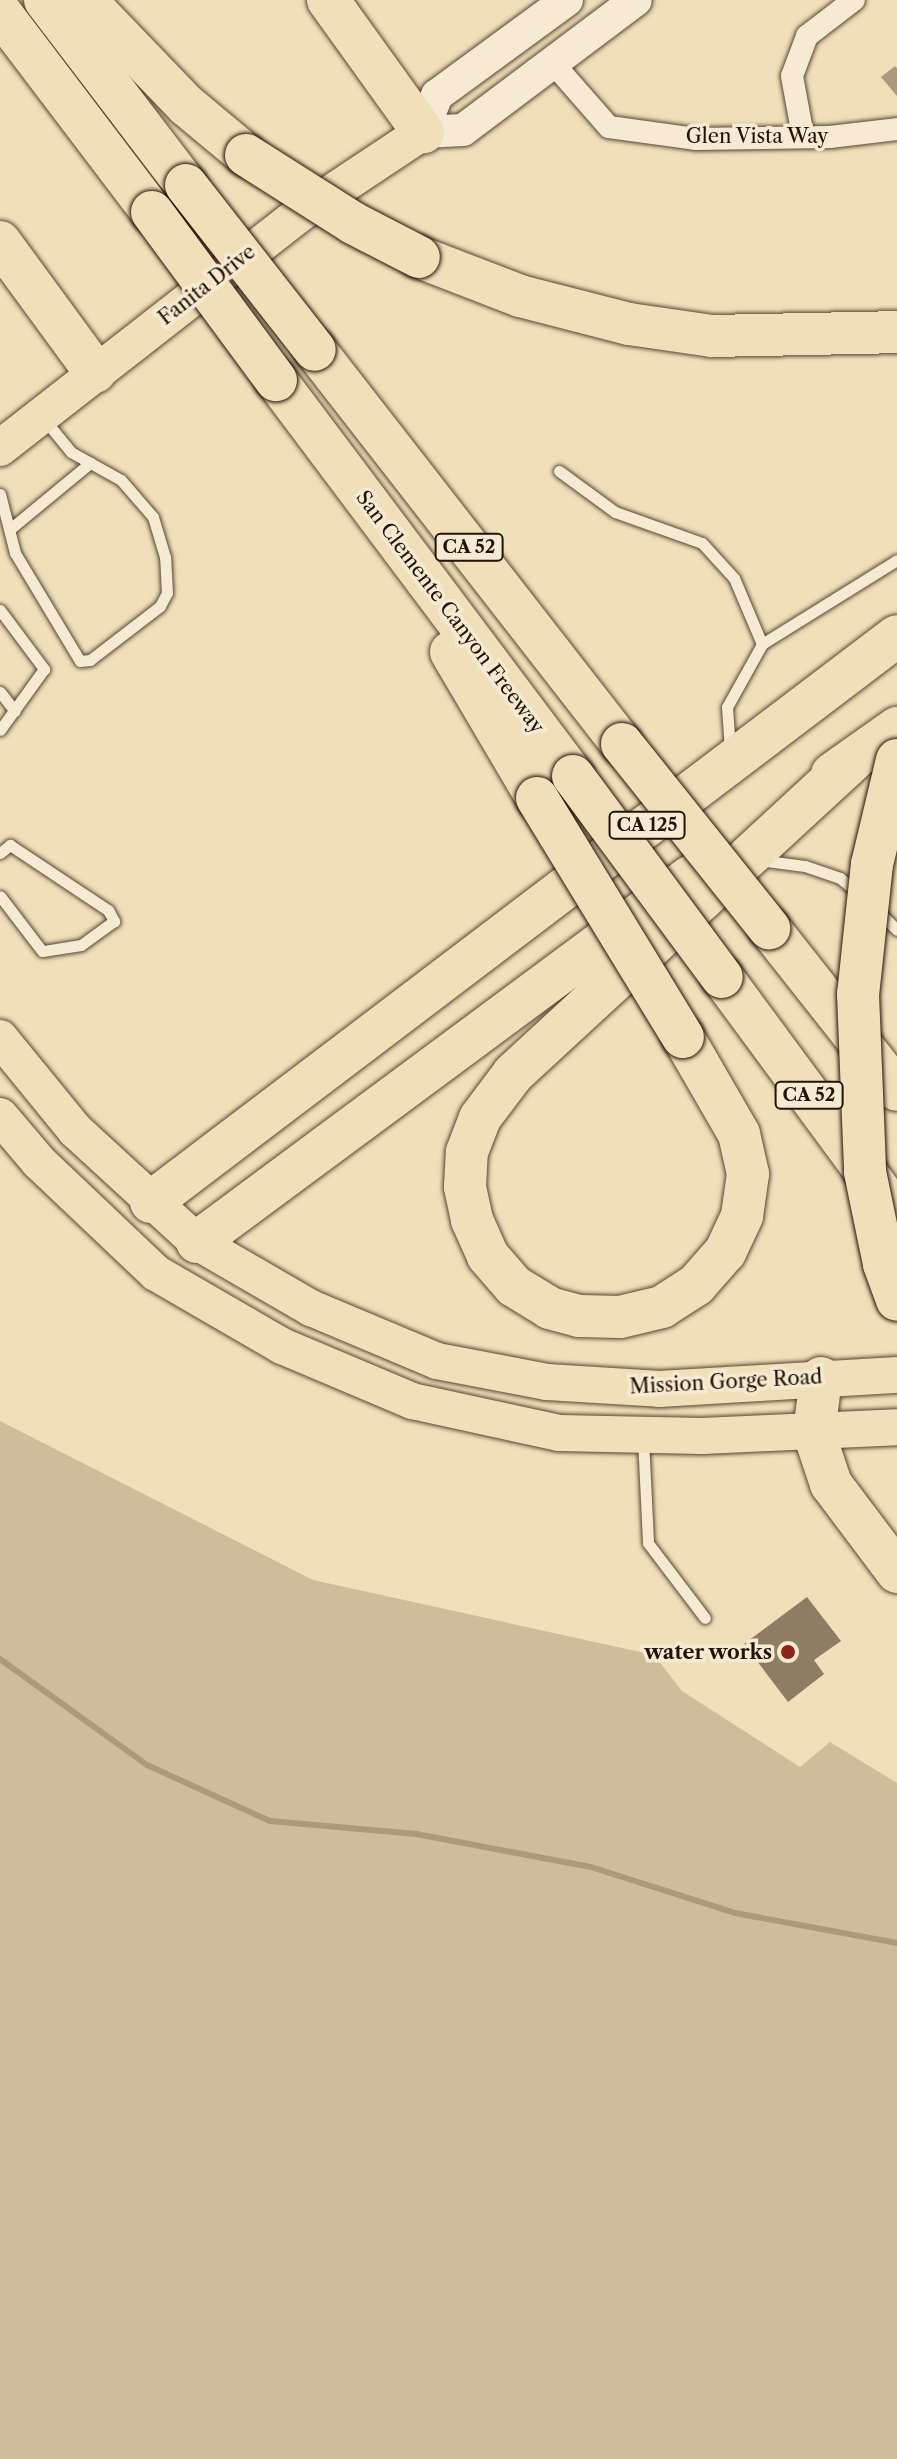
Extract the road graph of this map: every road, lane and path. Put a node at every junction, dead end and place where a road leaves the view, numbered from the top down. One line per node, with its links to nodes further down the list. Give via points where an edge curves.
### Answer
1 (45, 0): 38 (highway, CA 52, bridge)
2 (85, 0): 13 (highway, bridge, via 186,105 246,155 353,223 419,257 520,296 629,324 712,336)
3 (328, 0): 10 (highway)
4 (567, 0): 10 (main road, via 437,95)
5 (636, 0): 8 (main road)
6 (854, 0): 11 (street, via 807,36 792,76)
7 (0, 12): 17 (highway, San Clemente Canyon Freeway / CA 52, bridge)
8 (552, 62): 10 (main road, via 463,130); 11 (street, Glen Vista Way, via 609,127 695,139)
9 (897, 129): 11 (street, Glen Vista Way)
10 (423, 132): 14 (main road, Fanita Drive, via 295,217)
11 (803, 136)
12 (0, 242): 14 (highway)
13 (897, 332)
14 (95, 372): 15 (main road, Fanita Drive)
15 (41, 416): 16 (main road, Fanita Drive); 18 (lane, via 71,452)
16 (0, 448)
17 (335, 459): 34 (highway, bridge, via 537,798 683,1037 739,1134 748,1174 742,1216 725,1252 696,1285 662,1307 620,1317 579,1316 550,1308 514,1286 488,1256 472,1220 465,1187 467,1152 480,1118 513,1074); 41 (highway, San Clemente Canyon Freeway / CA 52, bridge)
18 (90, 463): 21 (lane); 21 (lane, via 121,480 153,517 165,557 167,593 148,619 90,660 80,661 15,553)
19 (559, 471): 25 (lane, via 615,512 702,543 734,578)
20 (0, 494): 21 (lane)
21 (10, 529)
22 (897, 560): 25 (lane)
23 (0, 610): 27 (lane, via 44,669)
24 (897, 636): 32 (highway, CA 125)
25 (762, 644): 32 (lane, via 727,707)
26 (0, 692): 27 (lane)
27 (15, 711): 29 (lane)
28 (897, 728): 30 (highway)
29 (0, 730)
30 (856, 757): 34 (highway); 43 (highway, via 441,1057)
31 (897, 760): 45 (highway, bridge, via 872,864 858,994 865,1172)
32 (731, 761): 40 (highway, CA 125)
33 (0, 853): 35 (lane, via 10,845 108,910 114,921 81,945 42,951)
34 (747, 858): 36 (lane, via 805,866 840,878)
35 (0, 896)
36 (897, 930)
37 (0, 1038): 40 (main road, Mission Gorge Road, via 75,1130)
38 (897, 1090)
39 (0, 1116): 42 (main road)
40 (151, 1202): 42 (main road, CA 125); 43 (main road, Mission Gorge Road)
41 (897, 1214)
42 (111, 1234): 44 (main road)
43 (197, 1242): 44 (main road); 47 (main road, Mission Gorge Road, via 311,1308 437,1361 547,1382 660,1389)
44 (156, 1273): 50 (main road, via 282,1346 412,1401 559,1433)
45 (897, 1300)
46 (897, 1375): 47 (main road, Mission Gorge Road)
47 (821, 1378): 49 (highway)
48 (897, 1427): 49 (main road)
49 (814, 1433): 50 (main road); 51 (highway, via 831,1484)
50 (643, 1435): 52 (lane, via 648,1543)
51 (897, 1572)
52 (705, 1618)

